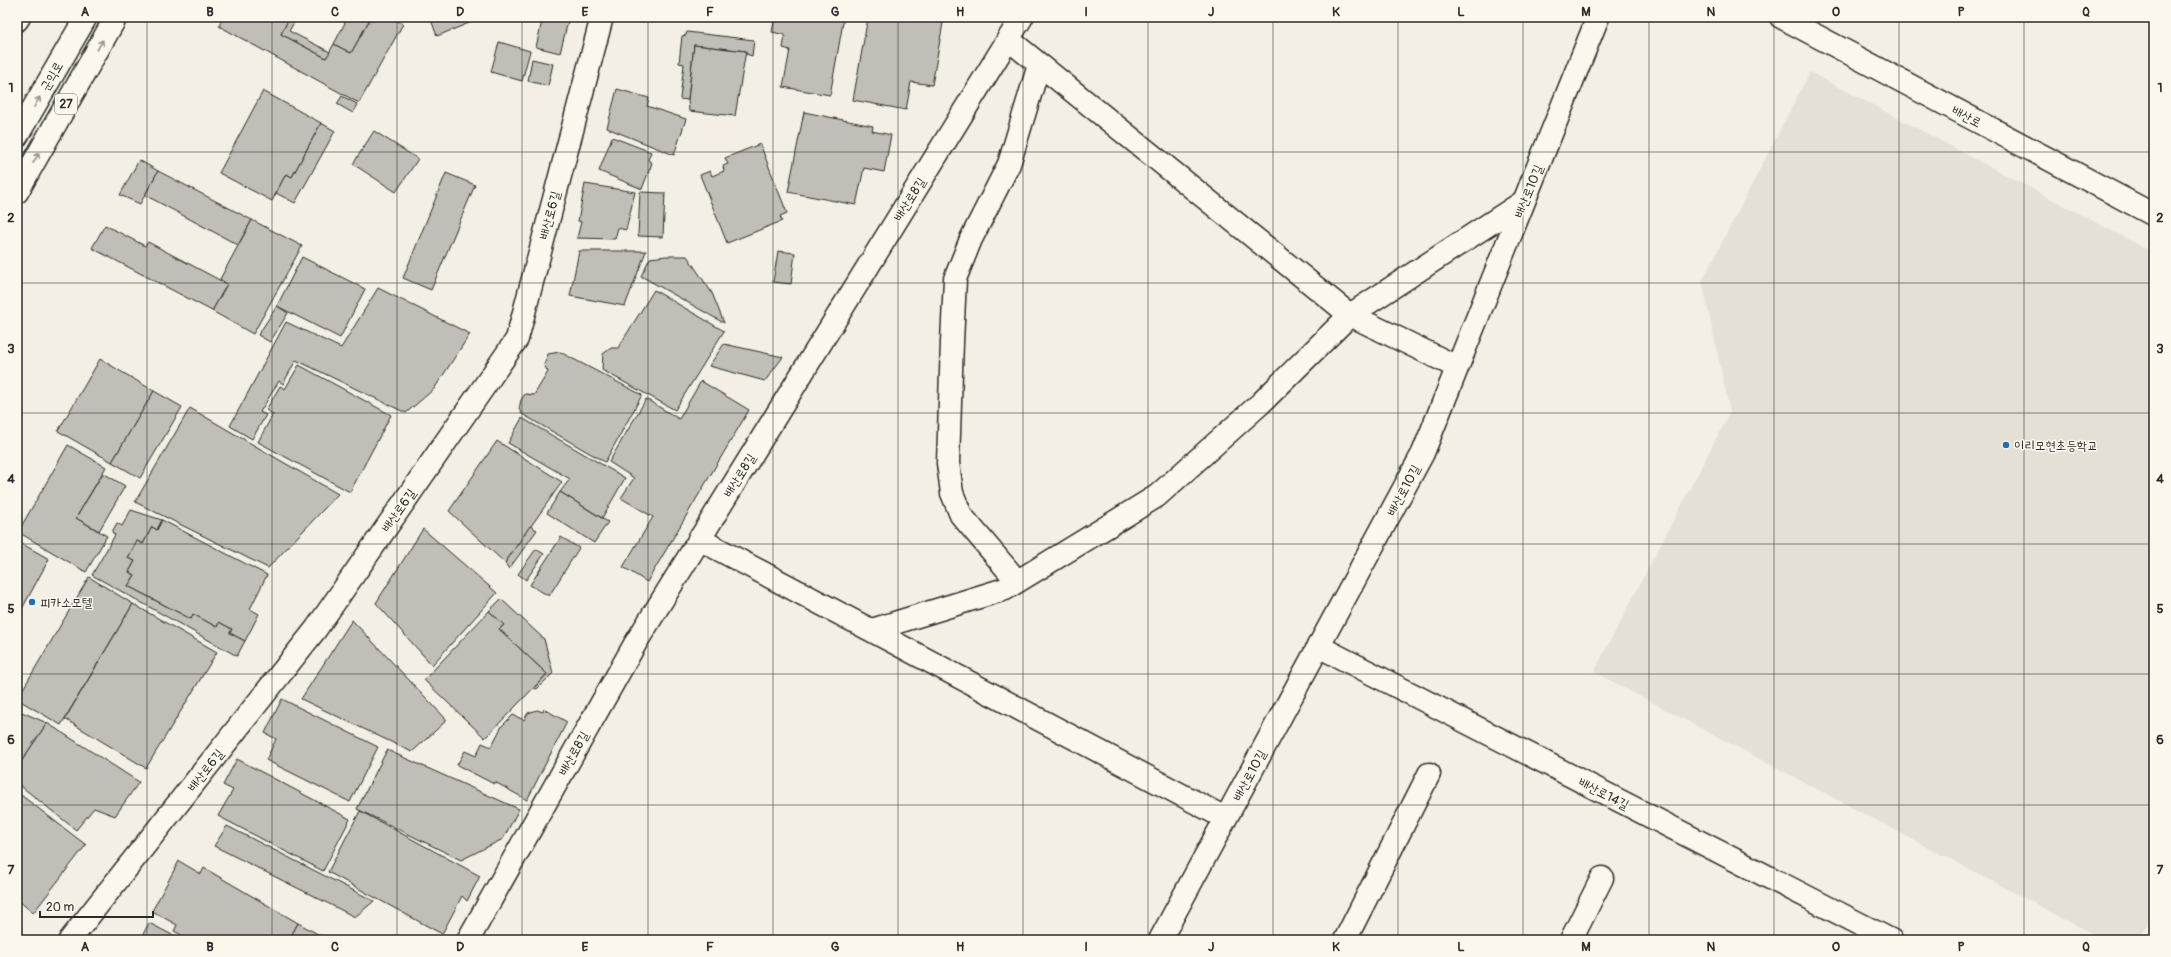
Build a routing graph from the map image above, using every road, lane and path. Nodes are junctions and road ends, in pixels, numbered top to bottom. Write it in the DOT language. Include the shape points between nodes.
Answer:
graph roads {
  1 [pos="19,17"];
  2 [pos="86,17"];
  3 [pos="116,17"];
  4 [pos="602,17"];
  5 [pos="1022,17"];
  6 [pos="1598,17"];
  7 [pos="1781,17"];
  8 [pos="17,20"];
  9 [pos="1008,39"];
  10 [pos="1039,64"];
  11 [pos="17,136"];
  12 [pos="17,192"];
  13 [pos="1523,202"];
  14 [pos="2154,216"];
  15 [pos="1350,315"];
  16 [pos="1457,367"];
  17 [pos="699,539"];
  18 [pos="1018,581"];
  19 [pos="872,630"];
  20 [pos="1318,646"];
  21 [pos="1429,774"];
  22 [pos="1226,818"];
  23 [pos="1602,878"];
  24 [pos="70,940"];
  25 [pos="468,940"];
  26 [pos="1160,940"];
  27 [pos="1345,940"];
  28 [pos="1571,940"];
  29 [pos="1891,940"];
  1 -- 8 [label="street"];
  11 -- 2 [label="street, 군익로, one-way"];
  12 -- 3 [label="street, 27, one-way"];
  4 -- 24 [label="street, 배산로6길" via="517,339 316,629"];
  5 -- 9 [label="street, 배산로8길"];
  6 -- 13 [label="street, 배산로10길"];
  7 -- 14 [label="street, 배산로"];
  9 -- 10 [label="street"];
  9 -- 17 [label="street, 배산로8길"];
  10 -- 15 [label="street"];
  10 -- 18 [label="street" via="1009,164 970,239 955,279 948,463 952,493 961,515"];
  13 -- 15 [label="street"];
  13 -- 16 [label="street, 배산로10길"];
  15 -- 16 [label="street"];
  15 -- 18 [label="street" via="1261,403 1157,496"];
  16 -- 20 [label="street, 배산로10길" via="1423,453"];
  17 -- 19 [label="street"];
  17 -- 25 [label="street, 배산로8길" via="635,644"];
  18 -- 19 [label="street" via="1005,589"];
  19 -- 22 [label="street"];
  20 -- 22 [label="street, 배산로10길"];
  20 -- 29 [label="street, 배산로14길"];
  21 -- 27 [label="street"];
  22 -- 26 [label="street, 배산로10길"];
  23 -- 28 [label="street"];
}
